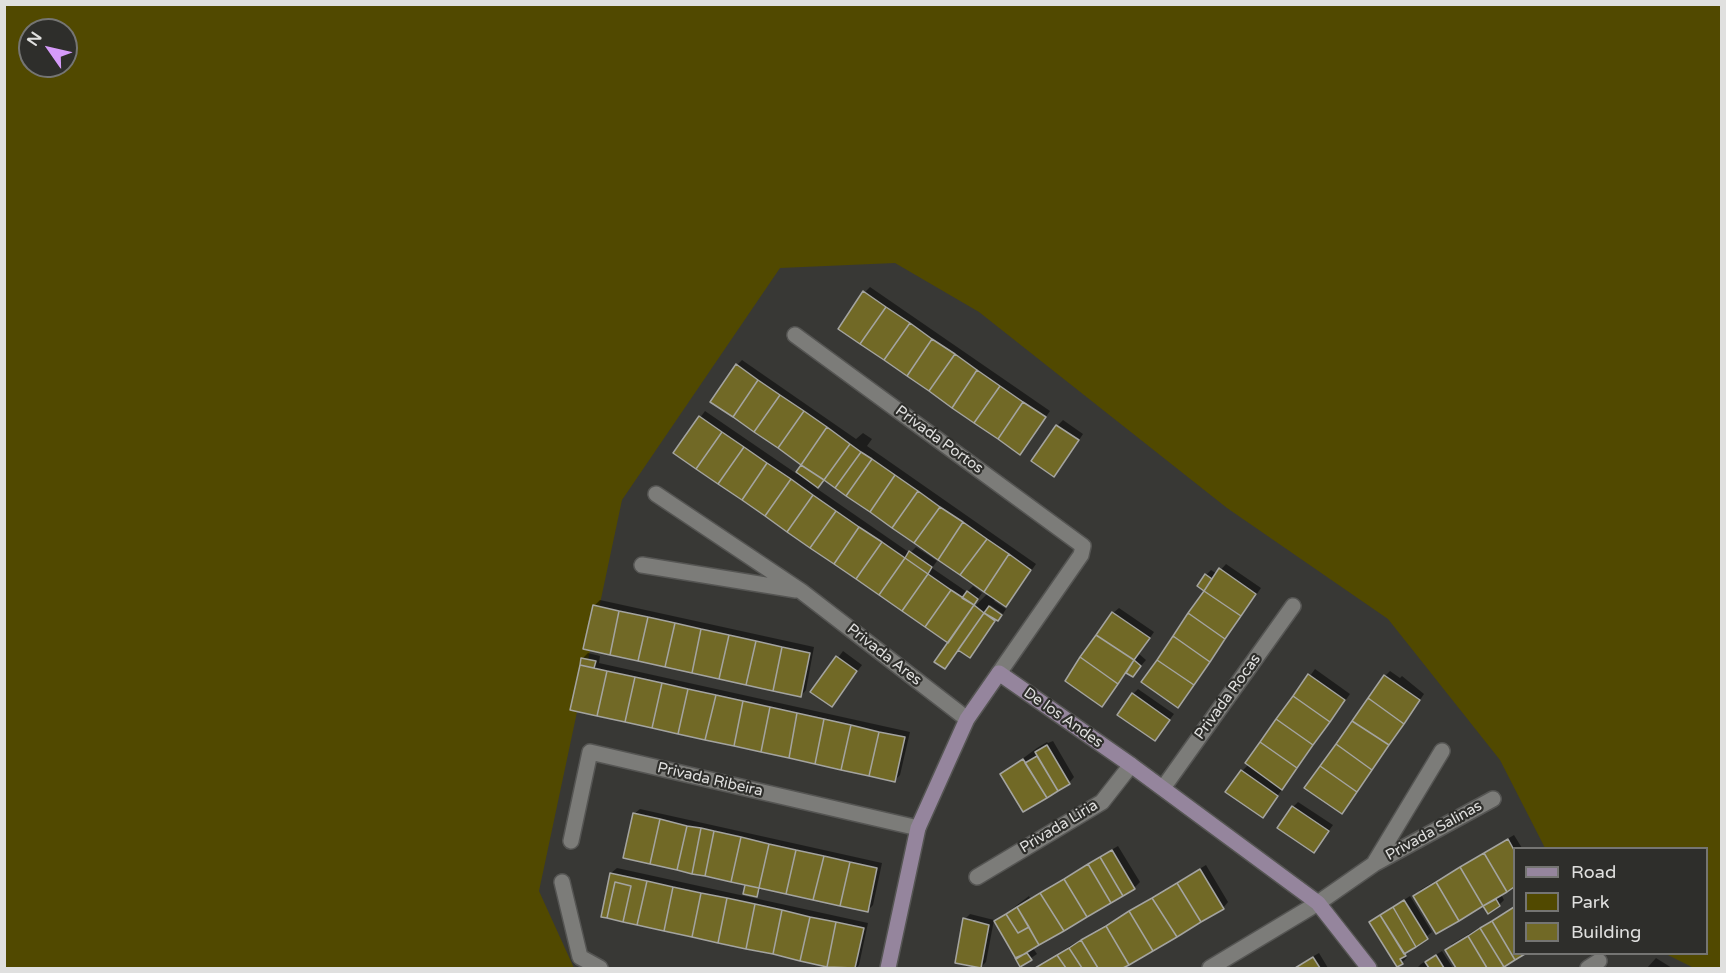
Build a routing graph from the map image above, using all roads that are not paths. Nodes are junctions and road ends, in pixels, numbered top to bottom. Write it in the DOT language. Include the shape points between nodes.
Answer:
graph roads {
  1 [pos="795,335"];
  2 [pos="656,494"];
  3 [pos="642,565"];
  4 [pos="801,591"];
  5 [pos="1293,606"];
  6 [pos="999,673"];
  7 [pos="968,719"];
  8 [pos="1442,751"];
  9 [pos="1131,765"];
  10 [pos="1162,788"];
  11 [pos="1493,799"];
  12 [pos="918,828"];
  13 [pos="571,841"];
  14 [pos="1374,864"];
  15 [pos="977,877"];
  16 [pos="562,882"];
  17 [pos="1318,903"];
  18 [pos="600,969"];
  19 [pos="888,969"];
  20 [pos="1210,969"];
  21 [pos="1369,969"];
  1 -- 6 [label="street, Privada Portos" via="1083,546 1081,555"];
  2 -- 4 [label="street, Privada Ares"];
  3 -- 4 [label="street, Privada Ares"];
  4 -- 7 [label="street, Privada Ares"];
  5 -- 10 [label="street, Privada Rocas"];
  6 -- 7 [label="street"];
  6 -- 9 [label="street, De los Andes"];
  7 -- 12 [label="street"];
  8 -- 14 [label="street, Privada Salinas"];
  9 -- 10 [label="street, De los Andes"];
  9 -- 15 [label="street, Privada Liria" via="1102,802"];
  10 -- 17 [label="street, De los Andes"];
  11 -- 14 [label="street, Privada Salinas"];
  12 -- 13 [label="street, Privada Ribeira" via="591,753"];
  12 -- 19 [label="street"];
  14 -- 17 [label="street, Privada Salinas"];
  16 -- 18 [label="street" via="580,957"];
  17 -- 20 [label="street, Privada Salinas"];
  17 -- 21 [label="street, De los Andes"];
}
